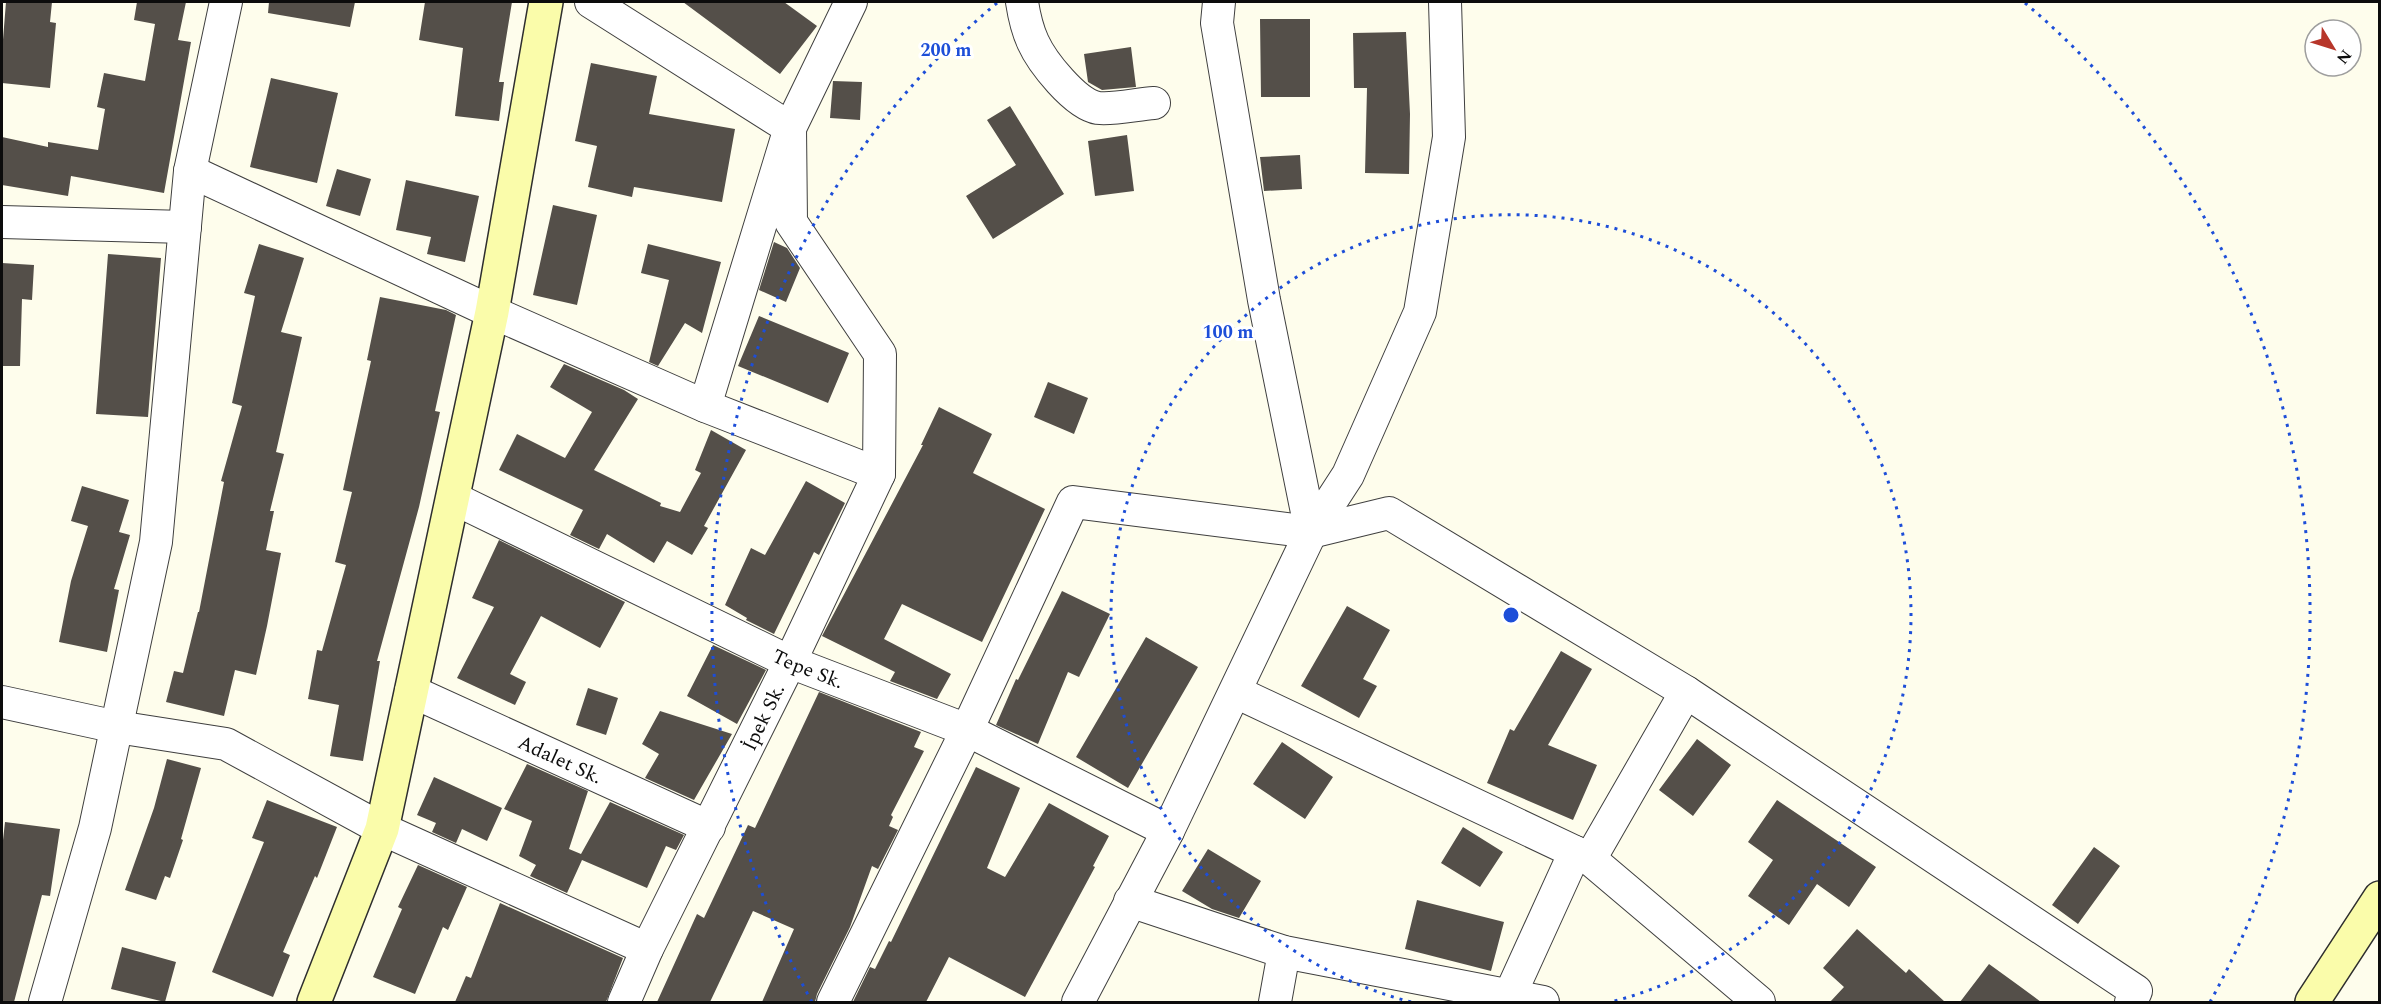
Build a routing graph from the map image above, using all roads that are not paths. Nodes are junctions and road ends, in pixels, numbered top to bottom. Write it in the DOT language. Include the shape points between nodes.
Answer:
graph roads {
  1 [pos="226,2"];
  2 [pos="546,2"];
  3 [pos="591,2"];
  4 [pos="851,2"];
  5 [pos="1022,2"];
  6 [pos="1219,2"];
  7 [pos="1444,2"];
  8 [pos="1154,103"];
  9 [pos="789,128"];
  10 [pos="190,171"];
  11 [pos="2,222"];
  12 [pos="185,227"];
  13 [pos="492,312"];
  14 [pos="705,406"];
  15 [pos="879,474"];
  16 [pos="453,498"];
  17 [pos="1311,532"];
  18 [pos="790,663"];
  19 [pos="411,691"];
  20 [pos="1236,692"];
  21 [pos="1686,692"];
  22 [pos="2,702"];
  23 [pos="117,727"];
  24 [pos="966,730"];
  25 [pos="709,827"];
  26 [pos="382,829"];
  27 [pos="1168,831"];
  28 [pos="1582,856"];
  29 [pos="2379,898"];
  30 [pos="1130,901"];
  31 [pos="647,949"];
  32 [pos="1284,952"];
  33 [pos="1509,997"];
  34 [pos="45,1002"];
  35 [pos="315,1002"];
  36 [pos="624,1002"];
  37 [pos="833,1002"];
  38 [pos="1078,1002"];
  39 [pos="1275,1002"];
  40 [pos="1542,1002"];
  41 [pos="1759,1002"];
  42 [pos="2131,1002"];
  43 [pos="2312,1002"];
  1 -- 10 [label="street"];
  2 -- 13 [label="street"];
  3 -- 9 [label="street"];
  4 -- 9 [label="street"];
  5 -- 8 [label="street" via="1033,44 1076,98 1097,108"];
  6 -- 17 [label="street" via="1217,23 1262,288"];
  7 -- 17 [label="street" via="1449,137 1420,312 1348,475"];
  9 -- 14 [label="street"];
  9 -- 15 [label="street, İpek Sk." via="790,222 880,354"];
  10 -- 12 [label="street"];
  10 -- 13 [label="street"];
  11 -- 12 [label="street"];
  12 -- 23 [label="street" via="156,542"];
  13 -- 14 [label="street"];
  13 -- 16 [label="street"];
  14 -- 15 [label="street"];
  15 -- 18 [label="street, İpek Sk."];
  16 -- 18 [label="street, Tepe Sk."];
  16 -- 19 [label="street"];
  17 -- 20 [label="street"];
  17 -- 21 [label="street" via="1389,513"];
  17 -- 24 [label="street" via="1073,502"];
  18 -- 24 [label="street, Tepe Sk."];
  18 -- 25 [label="street, İpek Sk."];
  19 -- 25 [label="street, Adalet Sk."];
  19 -- 26 [label="street"];
  20 -- 27 [label="street"];
  20 -- 28 [label="street"];
  21 -- 28 [label="street"];
  21 -- 42 [label="street" via="2136,991"];
  22 -- 23 [label="street"];
  23 -- 26 [label="street" via="226,744"];
  23 -- 34 [label="street" via="94,828"];
  24 -- 27 [label="street, Tepe Sk."];
  24 -- 37 [label="street"];
  25 -- 31 [label="street, İpek Sk."];
  26 -- 31 [label="street"];
  26 -- 35 [label="street"];
  27 -- 30 [label="street"];
  28 -- 33 [label="street"];
  28 -- 41 [label="street"];
  29 -- 43 [label="street"];
  30 -- 32 [label="street"];
  30 -- 38 [label="street"];
  31 -- 36 [label="street, İpek Sk."];
  32 -- 33 [label="street"];
  32 -- 39 [label="street"];
  33 -- 40 [label="street"];
}
